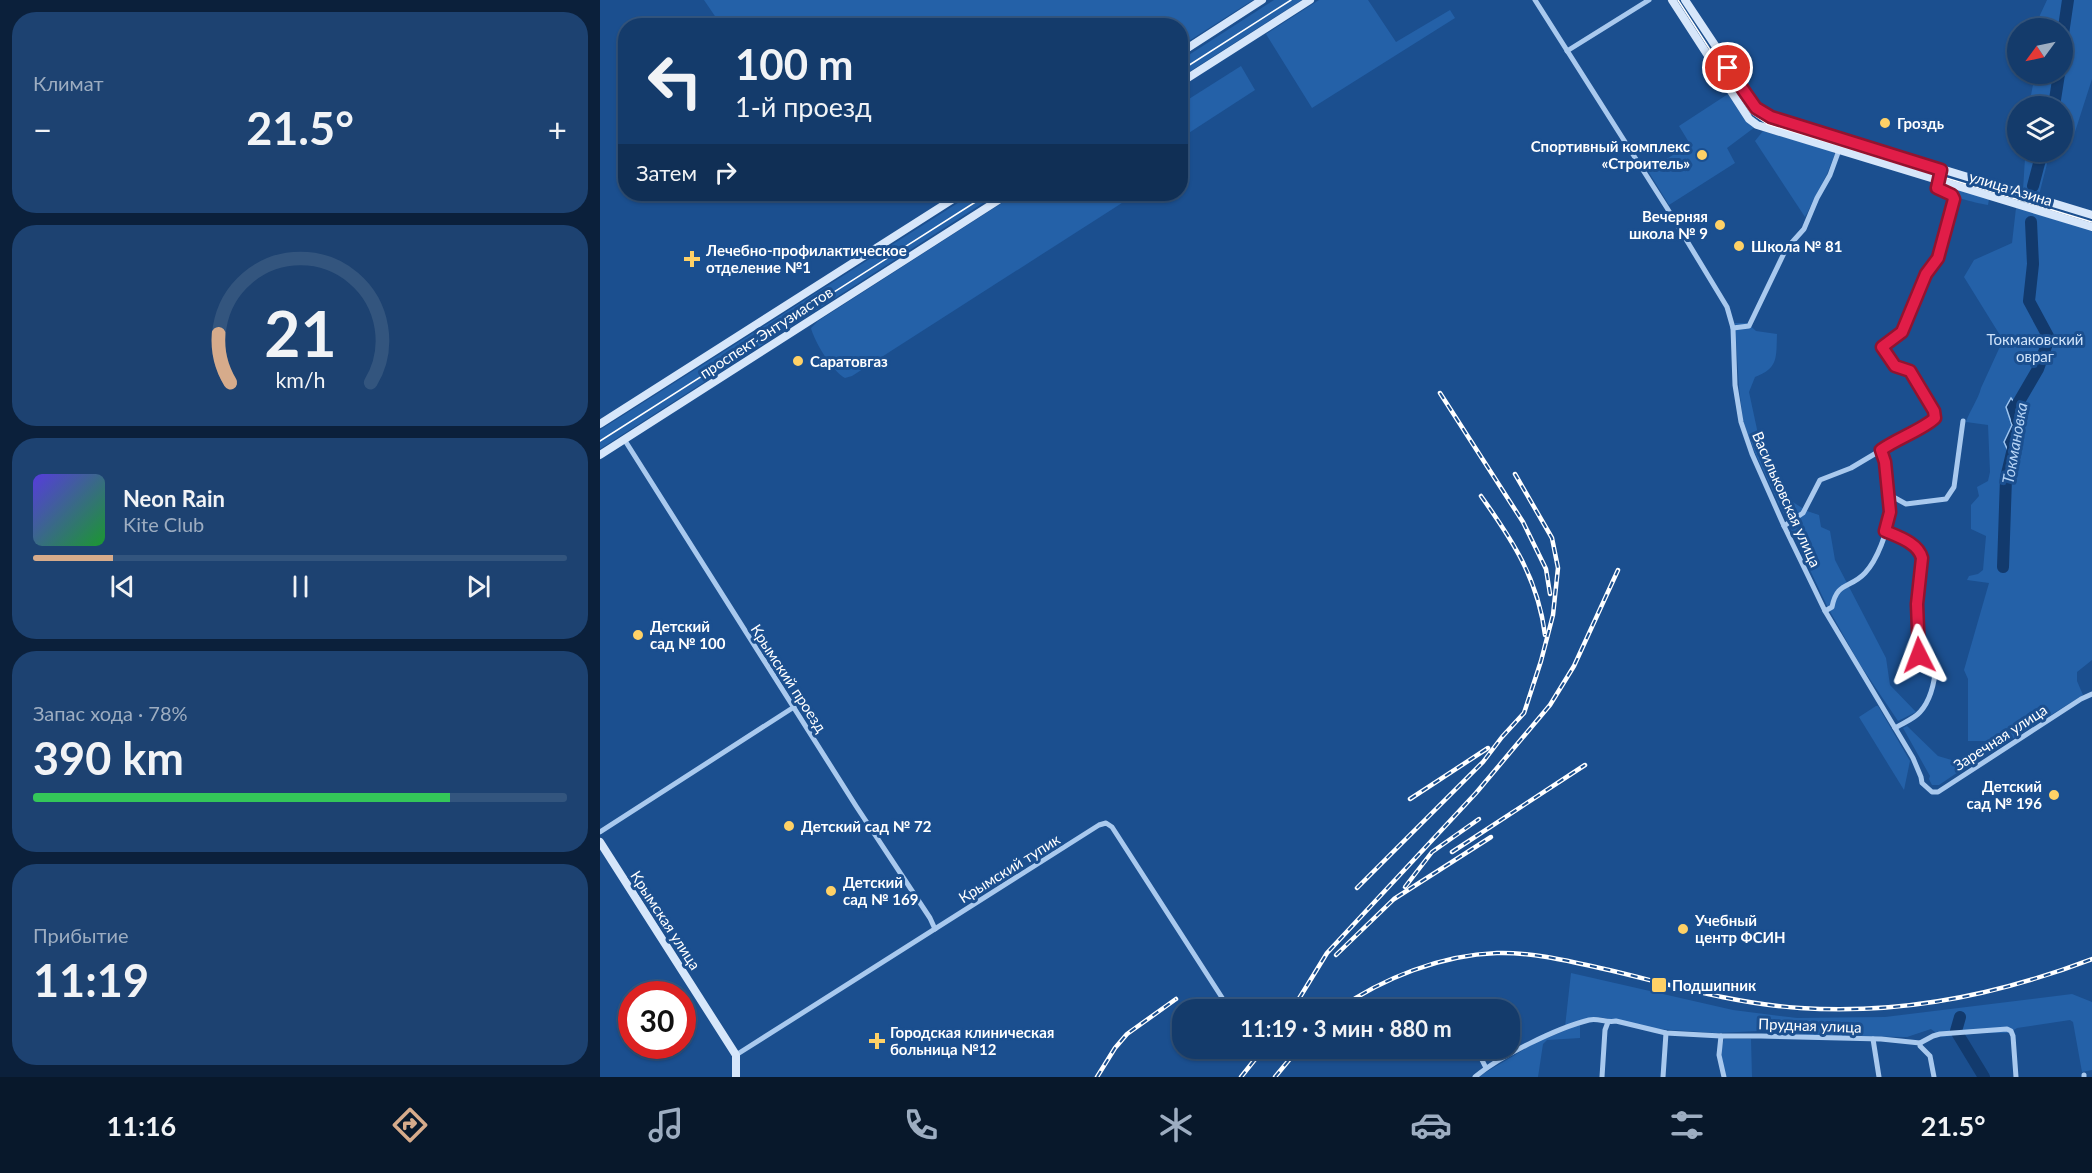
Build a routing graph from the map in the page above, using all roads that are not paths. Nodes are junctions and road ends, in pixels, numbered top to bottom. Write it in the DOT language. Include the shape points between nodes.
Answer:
graph roads {
  1 [pos="1263,0"];
  2 [pos="1310,0"];
  3 [pos="1535,0"];
  4 [pos="1649,0"];
  5 [pos="1672,0"];
  6 [pos="1685,0"];
  7 [pos="1188,48"];
  8 [pos="1568,51"];
  9 [pos="1188,78"];
  10 [pos="1843,139"];
  11 [pos="1839,150"];
  12 [pos="1941,170"];
  13 [pos="1938,180"];
  14 [pos="951,201"];
  15 [pos="997,201"];
  16 [pos="2092,215"];
  17 [pos="2092,227"];
  18 [pos="1733,328"];
  19 [pos="1963,421"];
  20 [pos="600,424"];
  21 [pos="624,439"];
  22 [pos="1881,450"];
  23 [pos="600,455"];
  24 [pos="1888,494"];
  25 [pos="1784,526"];
  26 [pos="1885,531"];
  27 [pos="1825,611"];
  28 [pos="1919,655"];
  29 [pos="1936,664"];
  30 [pos="2092,694"];
  31 [pos="794,707"];
  32 [pos="1895,728"];
  33 [pos="1922,783"];
  34 [pos="600,832"];
  35 [pos="600,842"];
  36 [pos="935,929"];
  37 [pos="1223,999"];
  38 [pos="1608,1022"];
  39 [pos="1666,1033"];
  40 [pos="1721,1036"];
  41 [pos="1873,1039"];
  42 [pos="1920,1043"];
  43 [pos="736,1055"];
  44 [pos="1481,1059"];
  45 [pos="1485,1068"];
  46 [pos="736,1077"];
  47 [pos="1475,1077"];
  48 [pos="1602,1077"];
  49 [pos="1663,1077"];
  50 [pos="1724,1077"];
  51 [pos="1879,1077"];
  52 [pos="1934,1077"];
  53 [pos="2016,1077"];
  1 -- 7 [label="main road"];
  2 -- 9 [label="main road"];
  3 -- 8 [label="street, Васильковская улица"];
  4 -- 8 [label="street"];
  5 -- 11 [label="main road, улица Азина" via="1753,123"];
  6 -- 10 [label="main road, улица Азина" via="1756,108 1771,117"];
  8 -- 18 [label="street, Васильковская улица" via="1727,307"];
  10 -- 11 [label="street"];
  10 -- 12 [label="main road, улица Азина"];
  11 -- 13 [label="main road, улица Азина"];
  11 -- 18 [label="street" via="1804,229 1786,249 1749,326"];
  12 -- 13 [label="street"];
  12 -- 16 [label="main road, улица Азина"];
  13 -- 17 [label="main road, улица Азина"];
  13 -- 22 [label="street" via="1937,188 1954,199 1938,258 1926,274 1902,332 1882,347 1895,366 1910,371 1935,418"];
  14 -- 20 [label="main road, проспект Энтузиастов"];
  15 -- 21 [label="main road, проспект Энтузиастов"];
  18 -- 25 [label="street, Васильковская улица" via="1741,422"];
  19 -- 24 [label="street" via="1954,487 1946,499 1906,504"];
  21 -- 23 [label="main road, проспект Энтузиастов"];
  21 -- 31 [label="street, Крымский проезд"];
  22 -- 24 [label="street"];
  22 -- 25 [label="street" via="1820,480 1803,513"];
  24 -- 26 [label="street" via="1890,512"];
  25 -- 27 [label="street, Васильковская улица"];
  26 -- 27 [label="street" via="1866,572 1840,588 1832,607"];
  26 -- 28 [label="street" via="1920,551"];
  27 -- 32 [label="street, Васильковская улица"];
  29 -- 32 [label="street" via="1926,704"];
  30 -- 33 [label="street, Заречная улица" via="1938,792"];
  31 -- 34 [label="street"];
  31 -- 36 [label="street, Крымский проезд"];
  32 -- 33 [label="street, Васильковская улица"];
  35 -- 43 [label="main road, Крымская улица"];
  36 -- 37 [label="street, Крымский тупик" via="1106,823"];
  36 -- 43 [label="street, Крымский тупик"];
  38 -- 39 [label="street, Прудная улица"];
  38 -- 45 [label="street, Прудная улица" via="1599,1019 1565,1029"];
  38 -- 48 [label="street"];
  39 -- 40 [label="street, Прудная улица"];
  39 -- 49 [label="street"];
  40 -- 41 [label="street, Прудная улица"];
  40 -- 50 [label="street" via="1719,1055"];
  41 -- 42 [label="street, Прудная улица"];
  41 -- 51 [label="street"];
  42 -- 52 [label="street" via="1930,1056"];
  42 -- 53 [label="street, Прудная улица" via="1940,1034 2007,1029 2011,1031"];
  43 -- 46 [label="main road"];
  44 -- 45 [label="street"];
  45 -- 47 [label="street, Прудная улица"];
}
